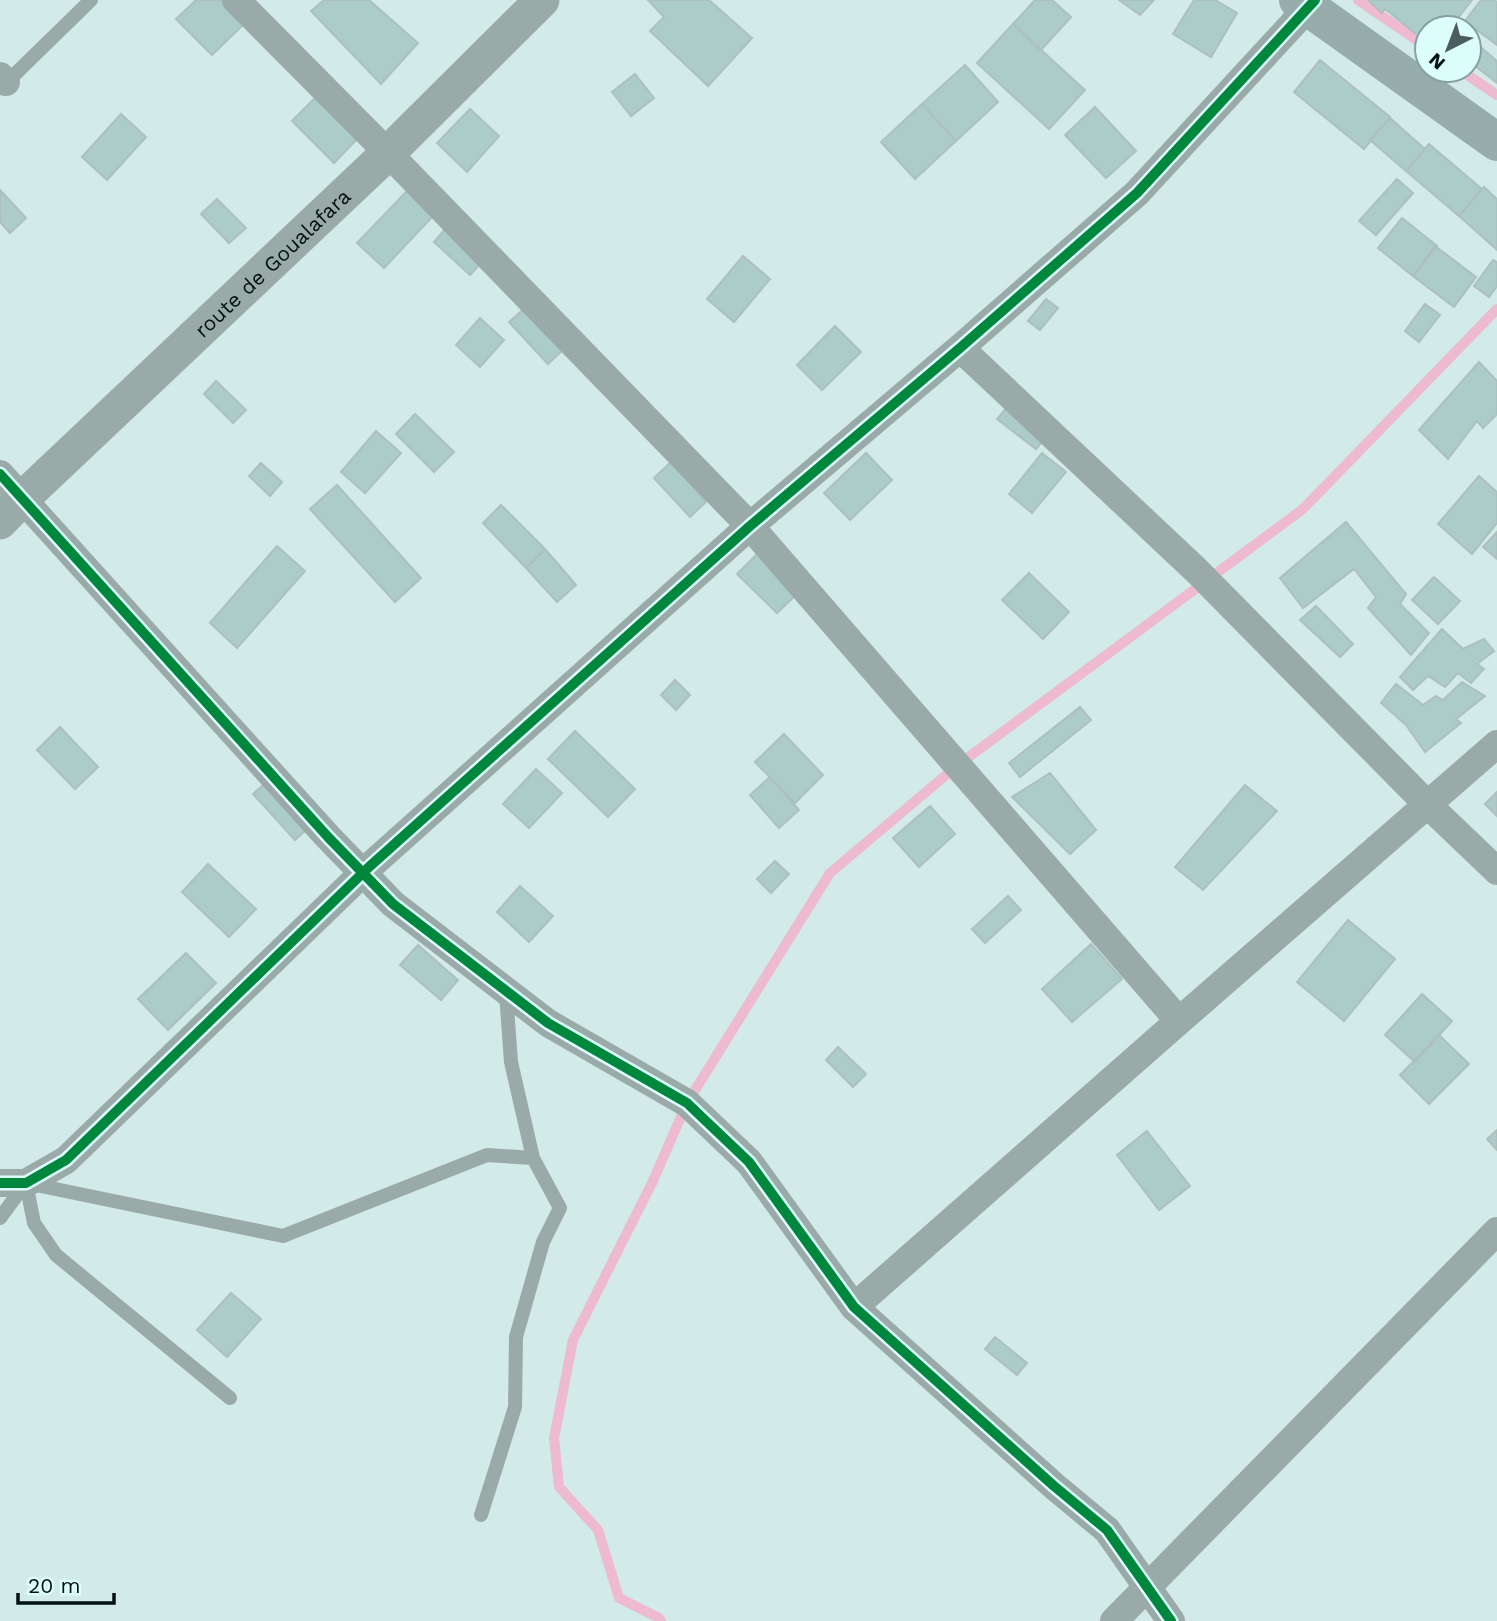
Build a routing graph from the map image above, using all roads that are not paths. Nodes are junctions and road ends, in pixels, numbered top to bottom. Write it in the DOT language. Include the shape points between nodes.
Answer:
graph roads {
  1 [pos="91,0"];
  2 [pos="236,0"];
  3 [pos="542,0"];
  4 [pos="1307,3"];
  5 [pos="2,82"];
  6 [pos="1497,142"];
  7 [pos="388,153"];
  8 [pos="960,348"];
  9 [pos="8,498"];
  10 [pos="750,526"];
  11 [pos="1497,744"];
  12 [pos="1428,805"];
  13 [pos="1497,871"];
  14 [pos="363,873"];
  15 [pos="506,991"];
  16 [pos="1179,1021"];
  17 [pos="533,1158"];
  18 [pos="13,1183"];
  19 [pos="0,1218"];
  20 [pos="1497,1231"];
  21 [pos="854,1307"];
  22 [pos="230,1398"];
  23 [pos="481,1515"];
  24 [pos="1147,1587"];
  25 [pos="1114,1621"];
  26 [pos="1171,1621"];
  1 -- 5 [label="lane"];
  2 -- 7 [label="street"];
  3 -- 7 [label="street, route de Goualafara"];
  4 -- 6 [label="main road"];
  4 -- 8 [label="street" via="1137,193"];
  7 -- 9 [label="street, route de Goualafara"];
  7 -- 10 [label="street"];
  8 -- 10 [label="street"];
  8 -- 12 [label="street" via="1211,586"];
  9 -- 14 [label="street"];
  10 -- 14 [label="street"];
  10 -- 16 [label="street"];
  11 -- 12 [label="street"];
  12 -- 13 [label="street"];
  12 -- 16 [label="street"];
  14 -- 15 [label="street" via="393,904"];
  14 -- 18 [label="street" via="66,1160"];
  15 -- 17 [label="lane" via="511,1062"];
  15 -- 21 [label="street" via="548,1023 687,1102 749,1162"];
  16 -- 21 [label="street"];
  17 -- 18 [label="lane" via="487,1155 283,1236"];
  17 -- 23 [label="lane" via="560,1208 543,1242 516,1337 515,1407"];
  18 -- 19 [label="lane"];
  18 -- 22 [label="lane" via="56,1255"];
  20 -- 24 [label="street"];
  21 -- 24 [label="street" via="1107,1530"];
  24 -- 25 [label="street"];
  24 -- 26 [label="street"];
}
